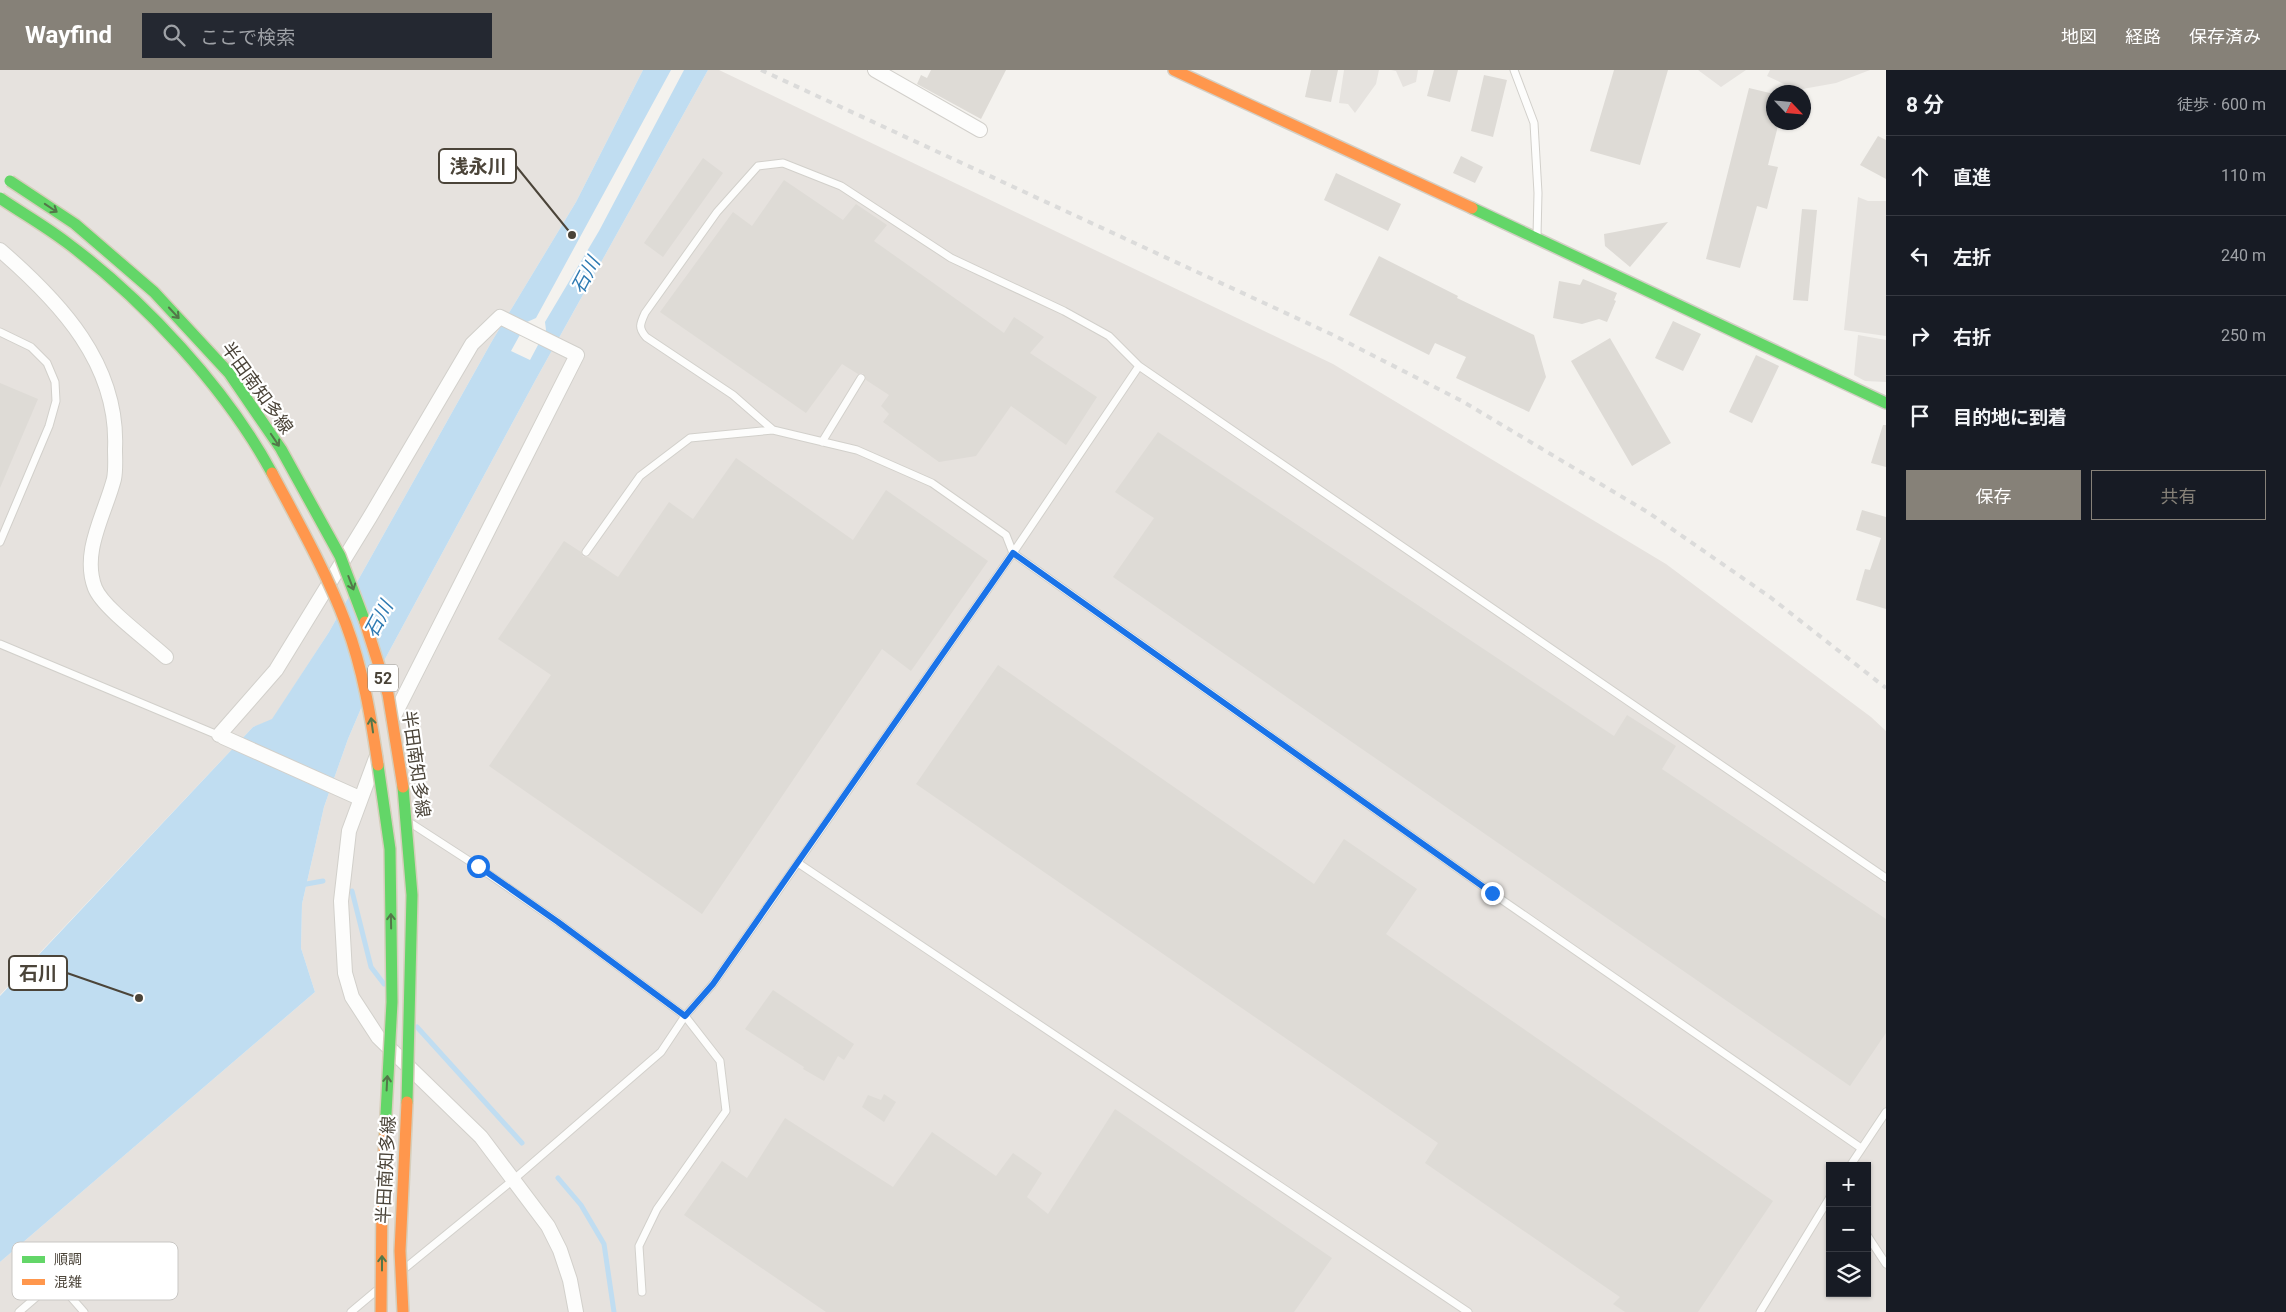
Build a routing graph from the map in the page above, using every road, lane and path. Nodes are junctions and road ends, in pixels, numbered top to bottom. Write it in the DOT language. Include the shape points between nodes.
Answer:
graph roads {
  1 [pos="875,70"];
  2 [pos="1174,70"];
  3 [pos="1514,70"];
  4 [pos="980,130"];
  5 [pos="10,181"];
  6 [pos="0,198"];
  7 [pos="1537,239"];
  8 [pos="0,250"];
  9 [pos="0,332"];
  10 [pos="1139,366"];
  11 [pos="861,378"];
  12 [pos="1886,403"];
  13 [pos="773,430"];
  14 [pos="822,442"];
  15 [pos="0,542"];
  16 [pos="586,552"];
  17 [pos="1013,553"];
  18 [pos="0,644"];
  19 [pos="166,657"];
  20 [pos="221,736"];
  21 [pos="361,799"];
  22 [pos="376,806"];
  23 [pos="393,814"];
  24 [pos="401,818"];
  25 [pos="798,862"];
  26 [pos="1886,878"];
  27 [pos="685,1016"];
  28 [pos="1886,1112"];
  29 [pos="1861,1148"];
  30 [pos="1852,1162"];
  31 [pos="513,1180"];
  32 [pos="1826,1204"];
  33 [pos="1871,1241"];
  34 [pos="1886,1264"];
  35 [pos="642,1292"];
  36 [pos="33,1300"];
  37 [pos="74,1300"];
  38 [pos="19,1312"];
  39 [pos="84,1312"];
  40 [pos="351,1312"];
  41 [pos="382,1312"];
  42 [pos="404,1312"];
  43 [pos="576,1312"];
  44 [pos="1468,1312"];
  45 [pos="1760,1312"];
  1 -- 4 [label="street"];
  2 -- 7 [label="main road"];
  3 -- 7 [label="lane" via="1534,123"];
  5 -- 42 [label="main road, 半田南知多線 / 52, one-way, bridge" via="75,224 154,292 229,373 280,449 336,548 363,615 388,694 405,798 412,895 400,1251"];
  41 -- 6 [label="main road, 半田南知多線 / 52, one-way, bridge" via="382,1194 392,1002 390,849 370,711 346,624 257,445 189,356 129,294 66,242"];
  7 -- 12 [label="main road"];
  8 -- 19 [label="street" via="57,306 78,332 89,346 109,388 116,426 114,478 98,525 90,567 96,590 108,605"];
  9 -- 15 [label="lane" via="31,347 47,363 55,382 56,401 49,426"];
  10 -- 13 [label="lane" via="1109,336 952,258 841,186 784,164 758,166 717,212 639,324 646,337 733,395"];
  10 -- 17 [label="lane"];
  10 -- 26 [label="lane"];
  11 -- 14 [label="lane"];
  13 -- 14 [label="lane"];
  13 -- 16 [label="lane" via="690,438 640,476"];
  14 -- 17 [label="lane" via="857,450 932,483 1006,535"];
  17 -- 25 [label="lane"];
  17 -- 29 [label="lane" via="1500,899"];
  18 -- 20 [label="lane"];
  20 -- 21 [label="street"];
  20 -- 21 [label="street" via="276,670 472,344 500,317 578,355 397,708"];
  21 -- 31 [label="street" via="349,830 341,901 345,973 352,997 378,1037 481,1137"];
  22 -- 23 [label="lane"];
  24 -- 27 [label="lane" via="502,883"];
  25 -- 27 [label="lane" via="713,984"];
  25 -- 44 [label="lane"];
  27 -- 31 [label="lane" via="661,1052"];
  27 -- 35 [label="lane" via="720,1061 726,1111 657,1209 639,1246"];
  28 -- 29 [label="lane"];
  29 -- 30 [label="lane"];
  31 -- 40 [label="lane"];
  31 -- 43 [label="street" via="548,1226 560,1250"];
  32 -- 45 [label="lane"];
  33 -- 34 [label="lane"];
  36 -- 38 [label="lane"];
  37 -- 39 [label="lane"];
}
